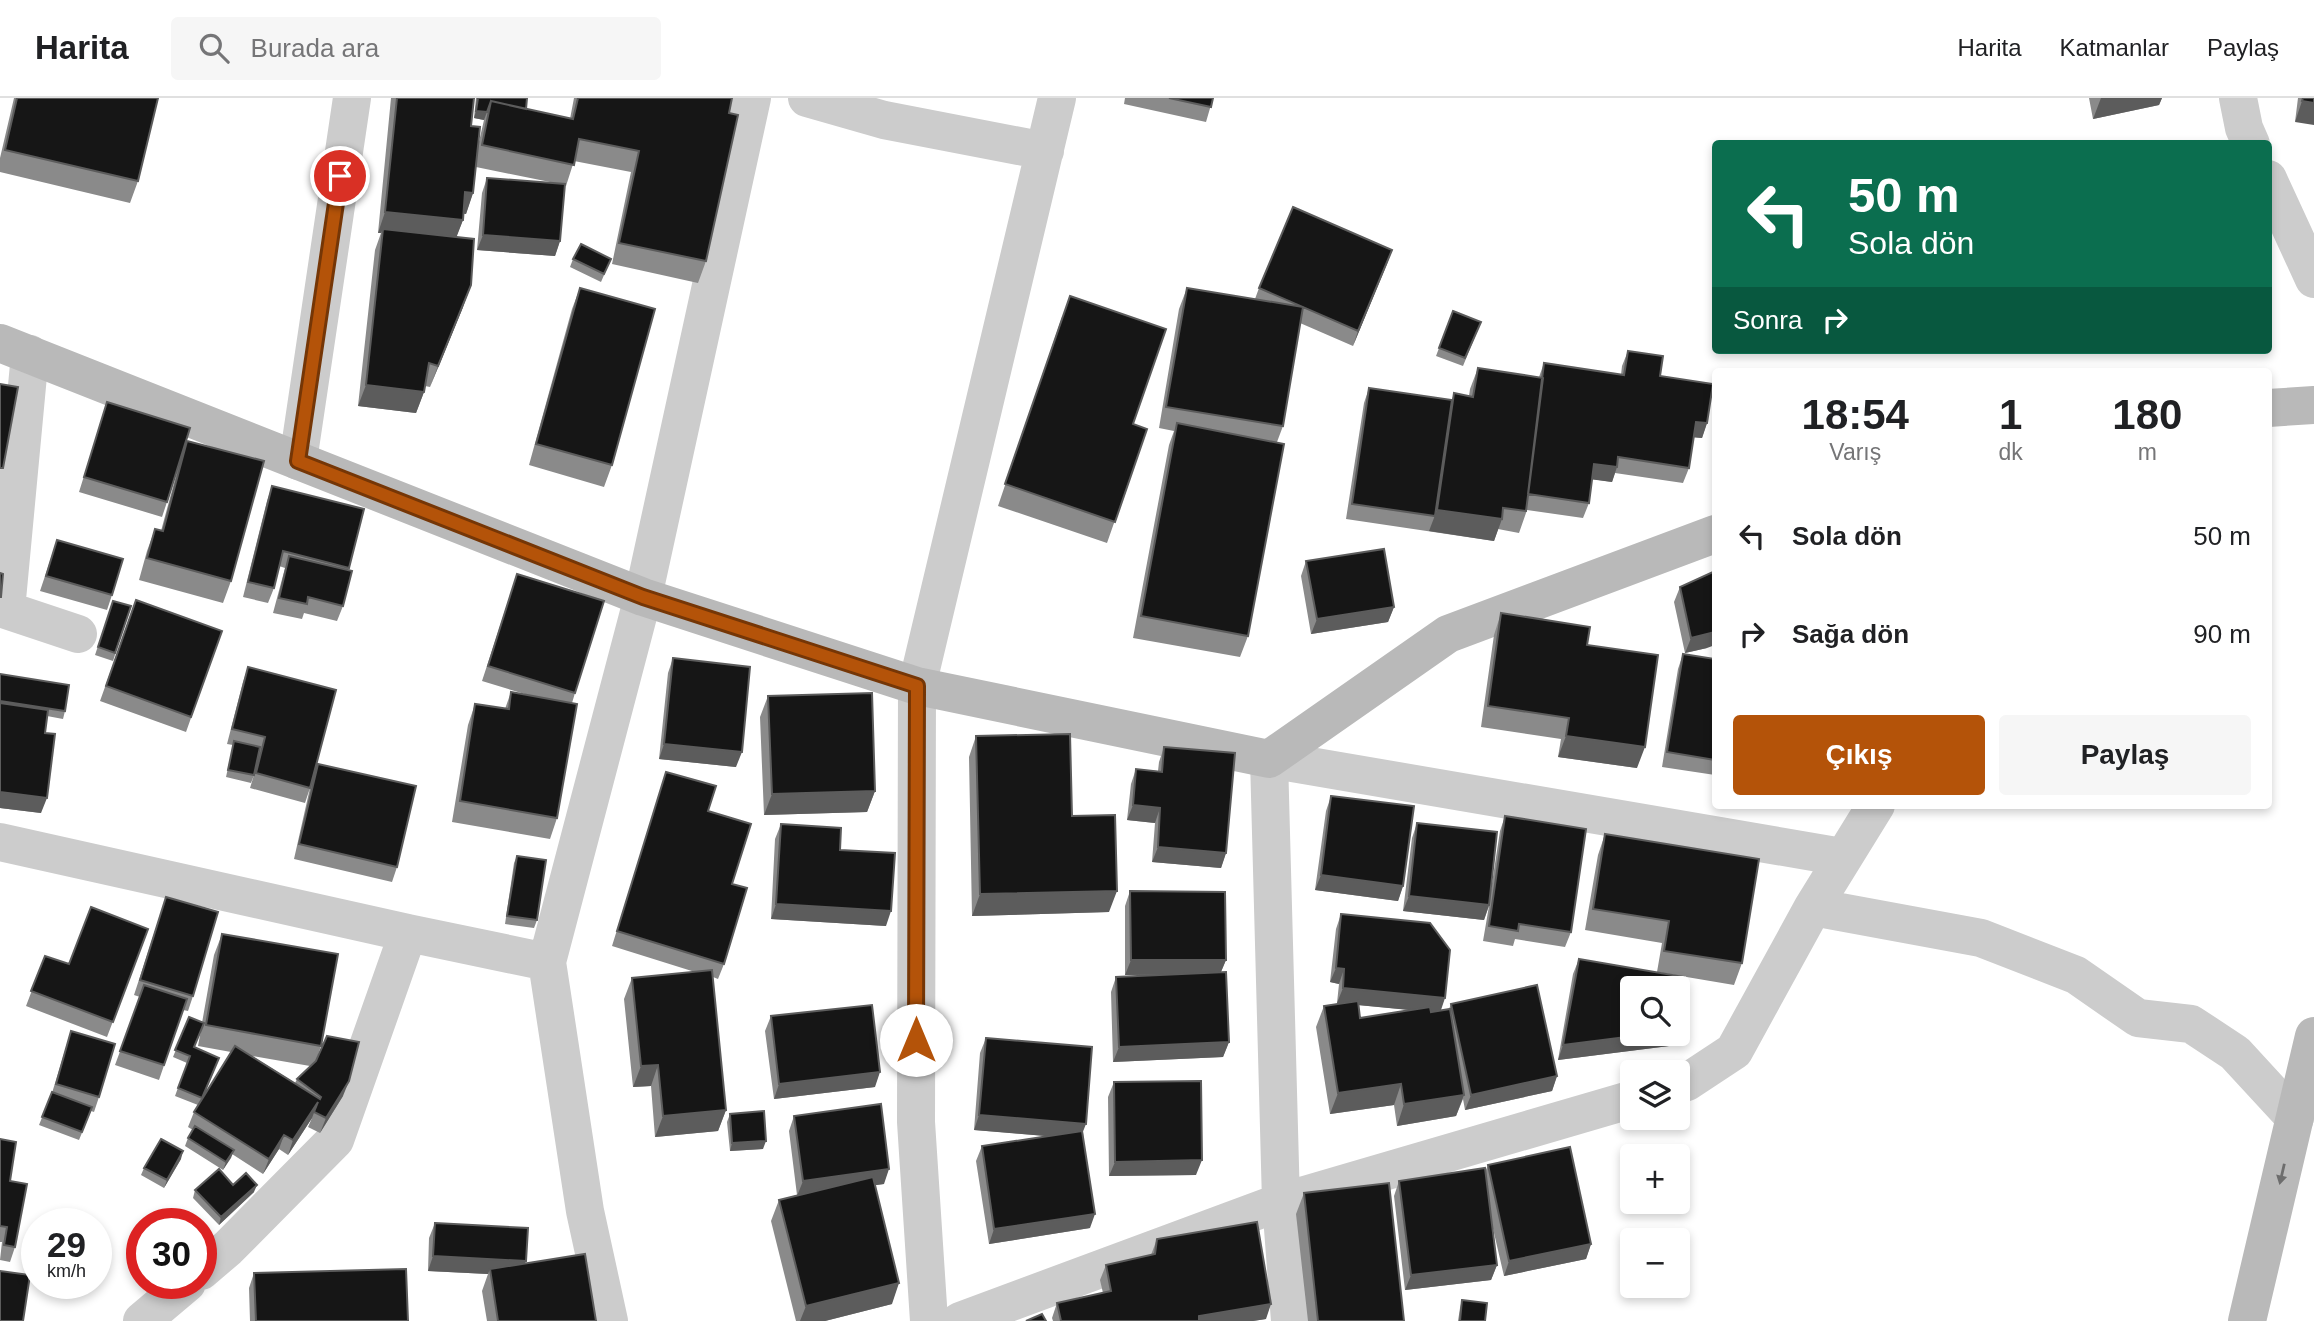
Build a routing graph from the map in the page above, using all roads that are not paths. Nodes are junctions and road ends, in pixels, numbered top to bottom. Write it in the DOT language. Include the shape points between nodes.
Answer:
graph roads {
  1 [pos="352,98"];
  2 [pos="752,98"];
  3 [pos="807,98"];
  4 [pos="1057,98"];
  5 [pos="2238,98"];
  6 [pos="2249,140"];
  7 [pos="1045,151"];
  8 [pos="2272,188"];
  9 [pos="2314,279"];
  10 [pos="15,349"];
  11 [pos="2314,405"];
  12 [pos="2272,408"];
  13 [pos="298,461"];
  14 [pos="1712,535"];
  15 [pos="643,597"];
  16 [pos="78,634"];
  17 [pos="917,686"];
  18 [pos="1269,759"];
  19 [pos="1873,809"];
  20 [pos="0,842"];
  21 [pos="1842,857"];
  22 [pos="1812,907"];
  23 [pos="408,933"];
  24 [pos="547,962"];
  25 [pos="2314,1036"];
  26 [pos="1690,1080"];
  27 [pos="1620,1103"];
  28 [pos="2295,1118"];
  29 [pos="1281,1202"];
  30 [pos="217,1257"];
  31 [pos="168,1299"];
  32 [pos="142,1321"];
  33 [pos="608,1321"];
  34 [pos="929,1321"];
  35 [pos="960,1321"];
  36 [pos="1290,1321"];
  37 [pos="2247,1321"];
  1 -- 13 [label="street"];
  2 -- 15 [label="street"];
  3 -- 7 [label="street" via="884,120"];
  4 -- 7 [label="street"];
  5 -- 6 [label="street"];
  7 -- 17 [label="street"];
  8 -- 9 [label="street"];
  10 -- 13 [label="street"];
  10 -- 16 [label="street" via="6,610"];
  11 -- 12 [label="street"];
  13 -- 15 [label="street"];
  14 -- 18 [label="street" via="1448,635"];
  15 -- 17 [label="street"];
  15 -- 24 [label="street"];
  17 -- 18 [label="street"];
  17 -- 34 [label="street" via="916,1122"];
  18 -- 21 [label="street"];
  18 -- 29 [label="street"];
  19 -- 21 [label="street"];
  20 -- 23 [label="street"];
  21 -- 22 [label="street"];
  22 -- 26 [label="street" via="1734,1051"];
  22 -- 28 [label="street" via="1981,938 2076,975 2137,1018 2191,1024 2235,1053"];
  23 -- 24 [label="street"];
  23 -- 30 [label="street" via="335,1140"];
  24 -- 33 [label="street" via="585,1211"];
  25 -- 28 [label="street"];
  27 -- 29 [label="street"];
  28 -- 37 [label="street, one-way"];
  29 -- 35 [label="street"];
  29 -- 36 [label="street"];
  31 -- 32 [label="street"];
}
